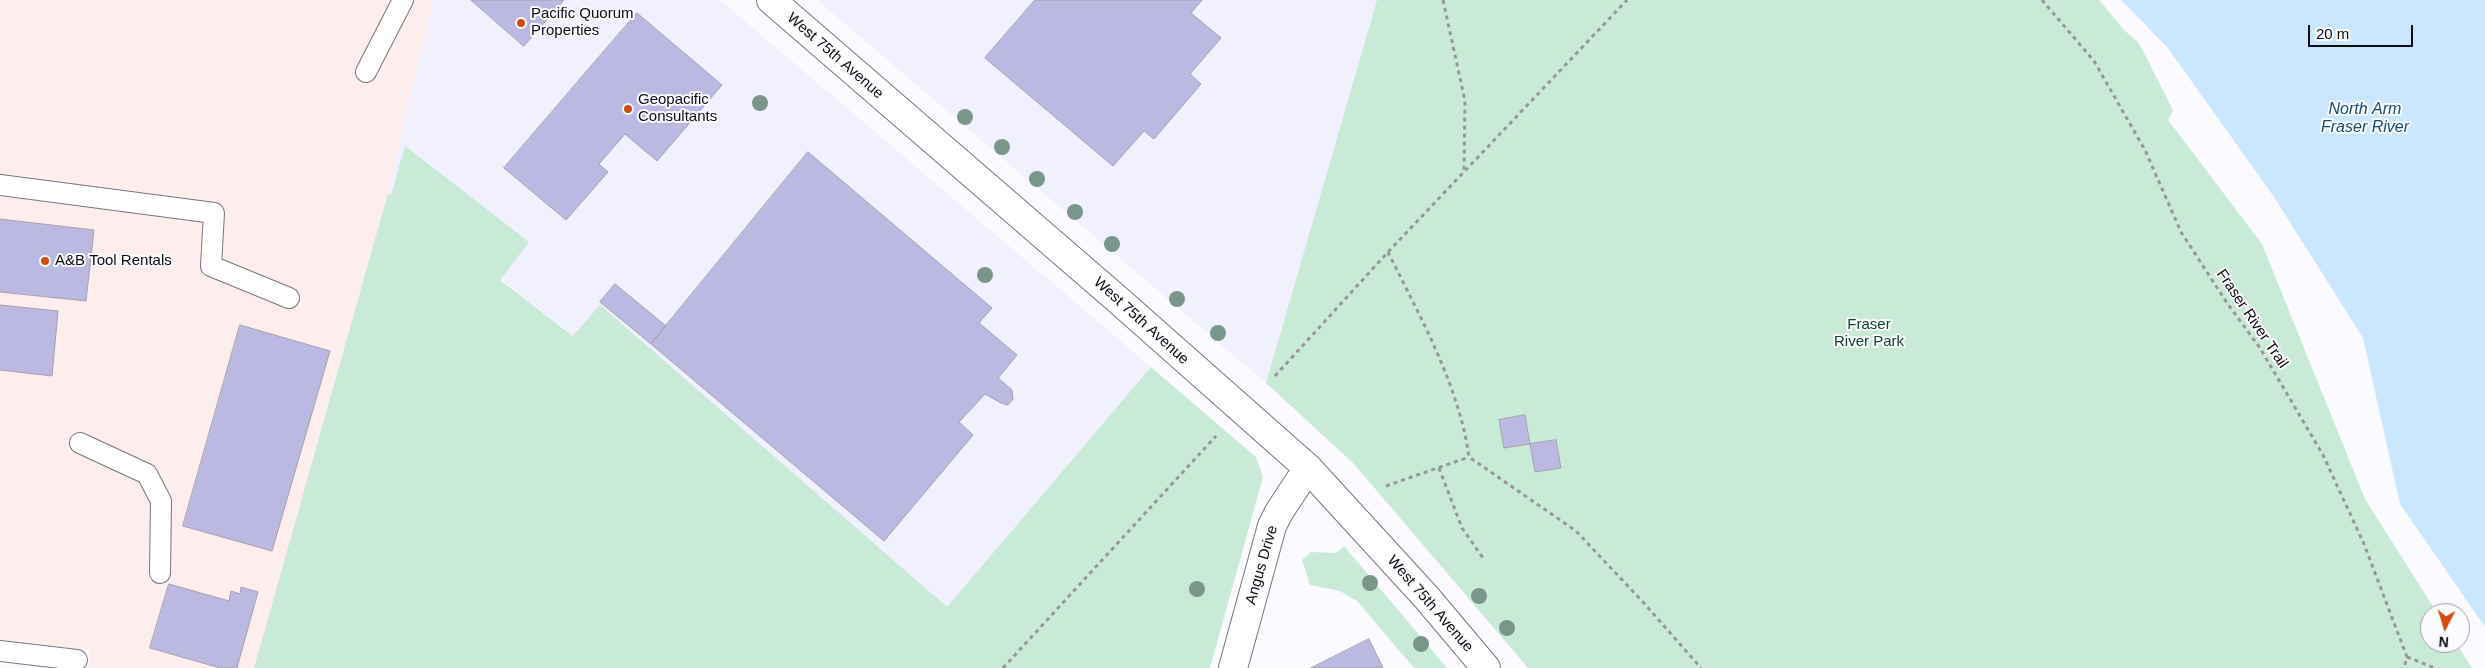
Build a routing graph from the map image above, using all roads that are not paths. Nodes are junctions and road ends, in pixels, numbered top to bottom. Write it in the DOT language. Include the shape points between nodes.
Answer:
graph roads {
  1 [pos="403,0"];
  2 [pos="771,0"];
  3 [pos="366,72"];
  4 [pos="0,185"];
  5 [pos="289,298"];
  6 [pos="80,443"];
  7 [pos="1308,468"];
  8 [pos="160,573"];
  9 [pos="0,652"];
  10 [pos="77,660"];
  11 [pos="1233,668"];
  12 [pos="1486,668"];
  1 -- 3 [label="lane"];
  2 -- 7 [label="street, West 75th Avenue"];
  4 -- 5 [label="lane" via="214,213 211,266"];
  6 -- 8 [label="lane" via="147,474 160,501"];
  7 -- 11 [label="street, Angus Drive" via="1272,526"];
  7 -- 12 [label="street, West 75th Avenue"];
  9 -- 10 [label="lane"];
}
